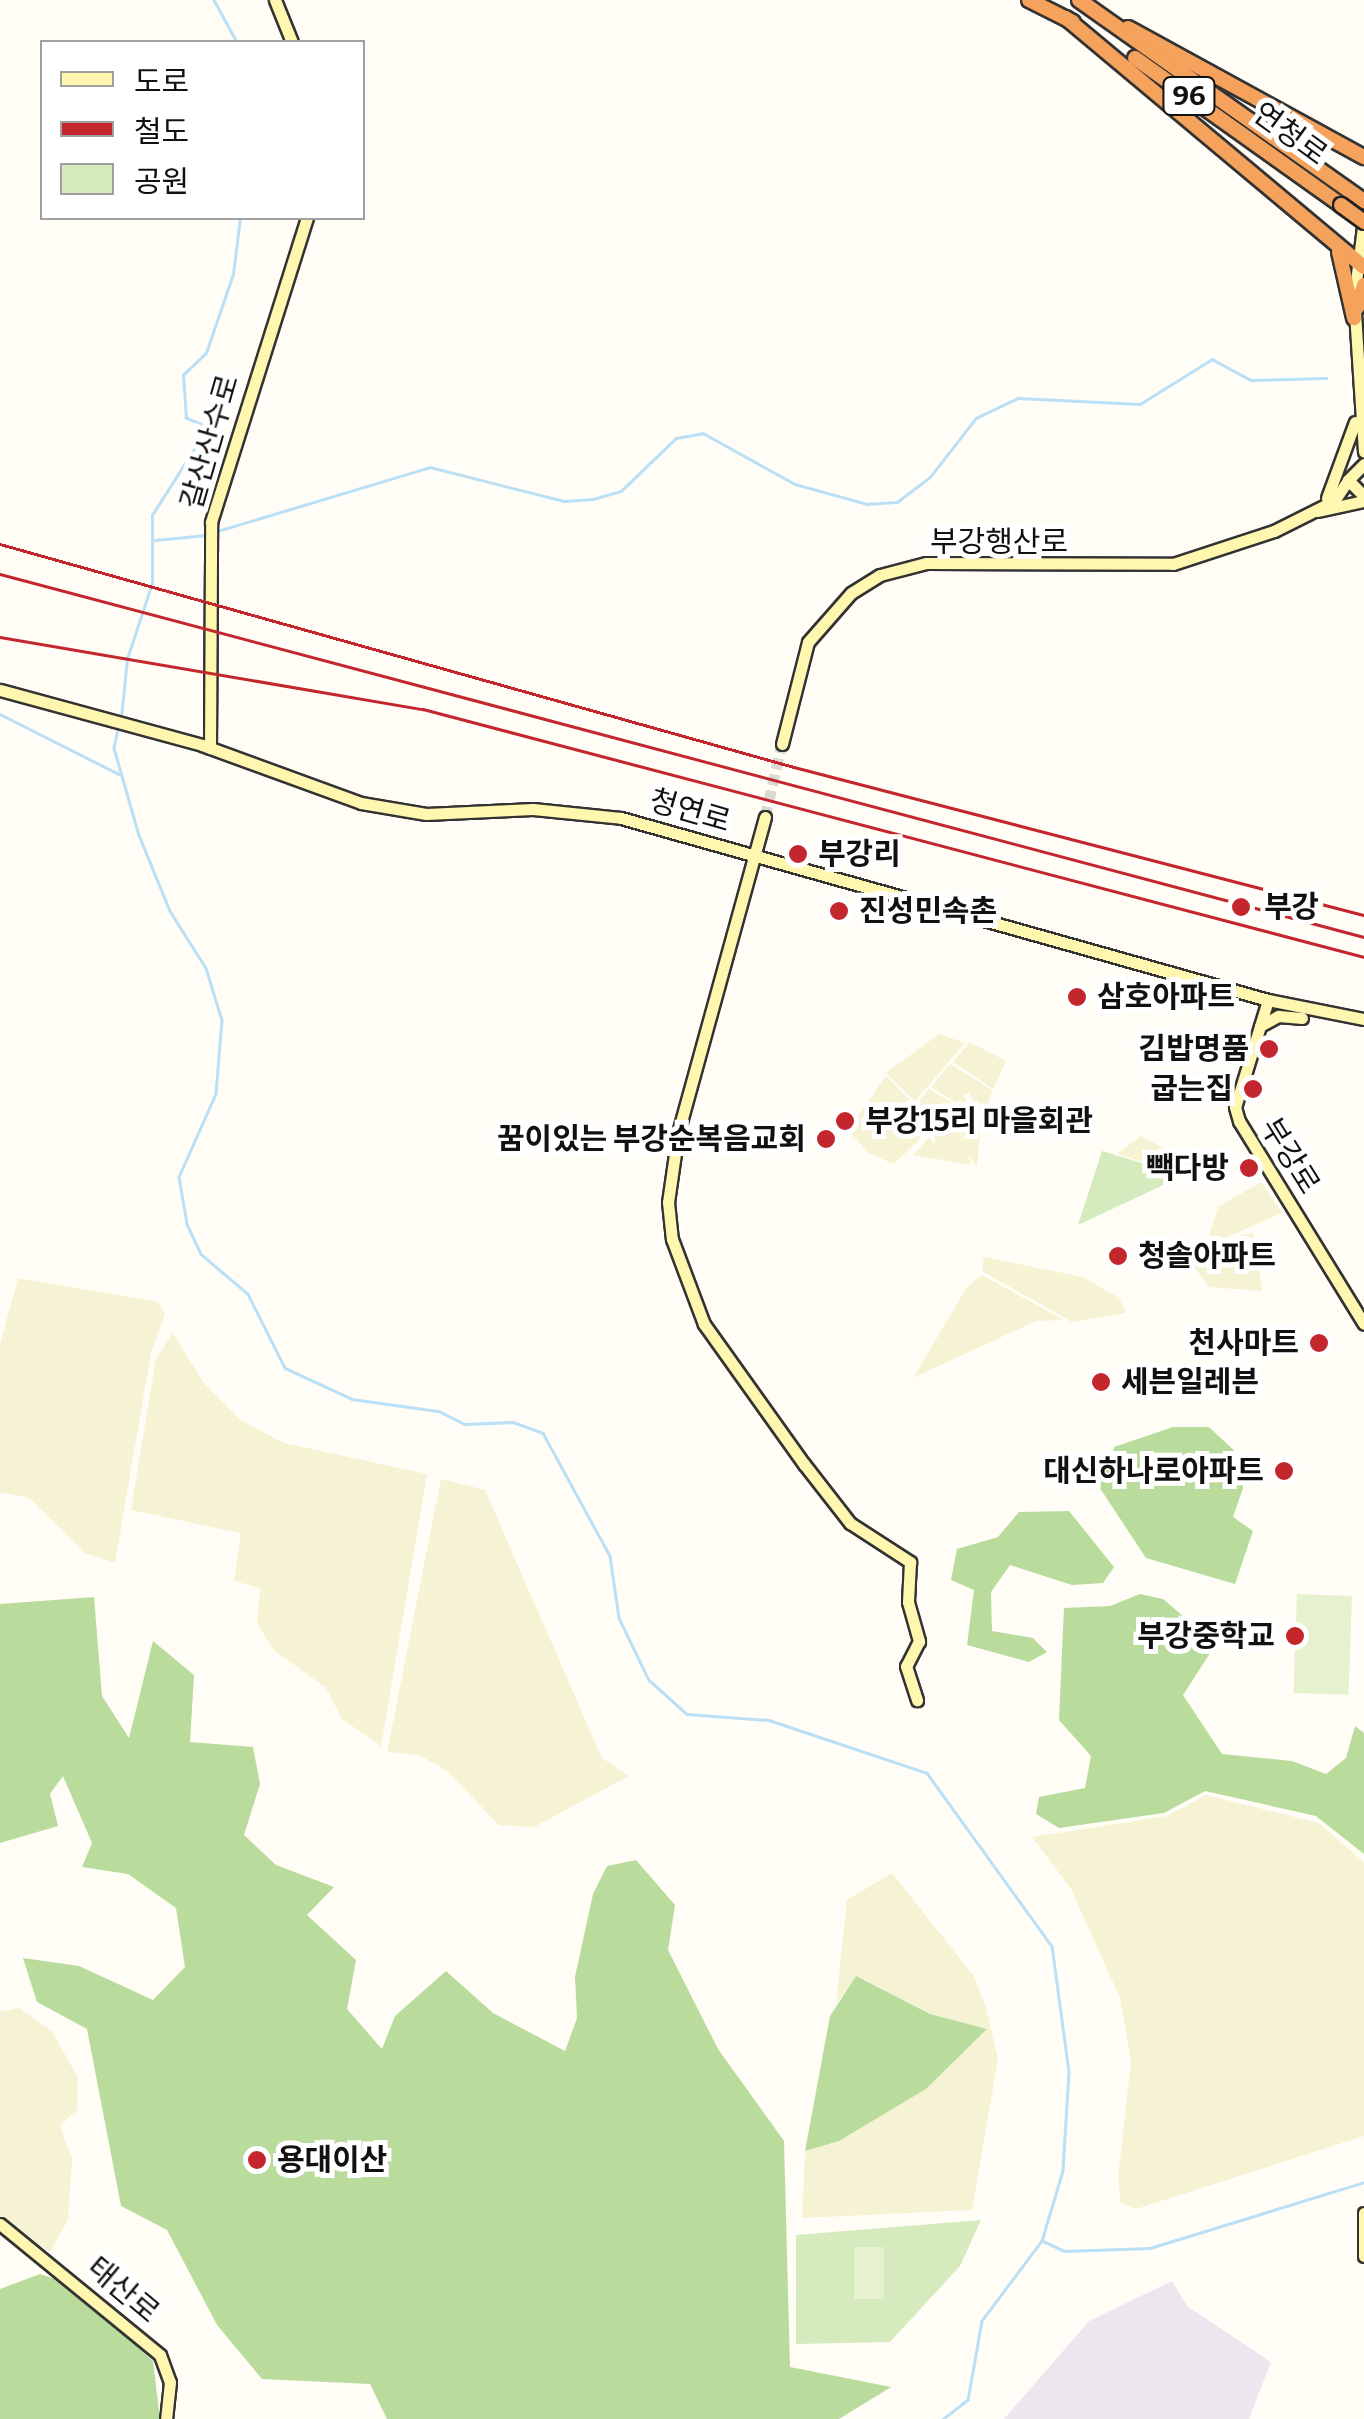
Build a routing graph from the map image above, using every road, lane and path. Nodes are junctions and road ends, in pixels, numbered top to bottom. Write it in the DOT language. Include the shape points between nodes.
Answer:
graph roads {
  1 [pos="274,0"];
  2 [pos="1029,0"];
  3 [pos="1080,0"];
  4 [pos="1066,18"];
  5 [pos="291,40"];
  6 [pos="1360,153"];
  7 [pos="1364,201"];
  8 [pos="306,220"];
  9 [pos="1364,220"];
  10 [pos="1330,239"];
  11 [pos="1360,264"];
  12 [pos="1364,285"];
  13 [pos="1354,318"];
  14 [pos="1357,419"];
  15 [pos="1364,440"];
  16 [pos="1364,452"];
  17 [pos="1364,464"];
  18 [pos="1350,475"];
  19 [pos="1363,498"];
  20 [pos="1313,512"];
  21 [pos="0,690"];
  22 [pos="782,744"];
  23 [pos="206,746"];
  24 [pos="766,818"];
  25 [pos="756,856"];
  26 [pos="1268,1000"];
  27 [pos="1302,1018"];
  28 [pos="1364,1019"];
  29 [pos="1260,1026"];
  30 [pos="1364,1324"];
  31 [pos="917,1700"];
  32 [pos="1364,2213"];
  33 [pos="0,2224"];
  34 [pos="1364,2256"];
  35 [pos="166,2419"];
  1 -- 5 [label="street"];
  2 -- 4 [label="highway, 연청로 / 96"];
  3 -- 6 [label="highway" via="1227,89"];
  3 -- 7 [label="highway, 연청로 / 96"];
  4 -- 9 [label="highway, 연청로 / 96, bridge"];
  4 -- 10 [label="highway"];
  8 -- 23 [label="street, 갈산산수로" via="210,531"];
  9 -- 11 [label="street"];
  10 -- 11 [label="highway"];
  10 -- 13 [label="highway" via="1349,279"];
  11 -- 13 [label="street"];
  12 -- 13 [label="highway"];
  13 -- 14 [label="street"];
  14 -- 15 [label="street"];
  14 -- 16 [label="street"];
  14 -- 18 [label="street"];
  14 -- 20 [label="street" via="1336,485"];
  17 -- 18 [label="street"];
  18 -- 19 [label="street"];
  18 -- 20 [label="street"];
  19 -- 20 [label="street"];
  20 -- 22 [label="street, 부강행산로" via="1174,564 926,564 880,575 850,593 808,642"];
  21 -- 23 [label="street, 청연로"];
  23 -- 25 [label="street, 청연로" via="389,810 581,811"];
  24 -- 25 [label="street"];
  25 -- 26 [label="street, 청연로"];
  25 -- 31 [label="street" via="678,1132 670,1175 672,1238 704,1324 804,1464 850,1523 910,1562 908,1602 919,1640 906,1666"];
  26 -- 28 [label="street, 청연로"];
  26 -- 29 [label="street, 부강로"];
  27 -- 29 [label="street" via="1278,1016"];
  29 -- 30 [label="street, 부강로" via="1235,1108 1239,1121"];
  32 -- 34 [label="street"];
  33 -- 35 [label="street, 태산로" via="160,2356 170,2382"];
}
